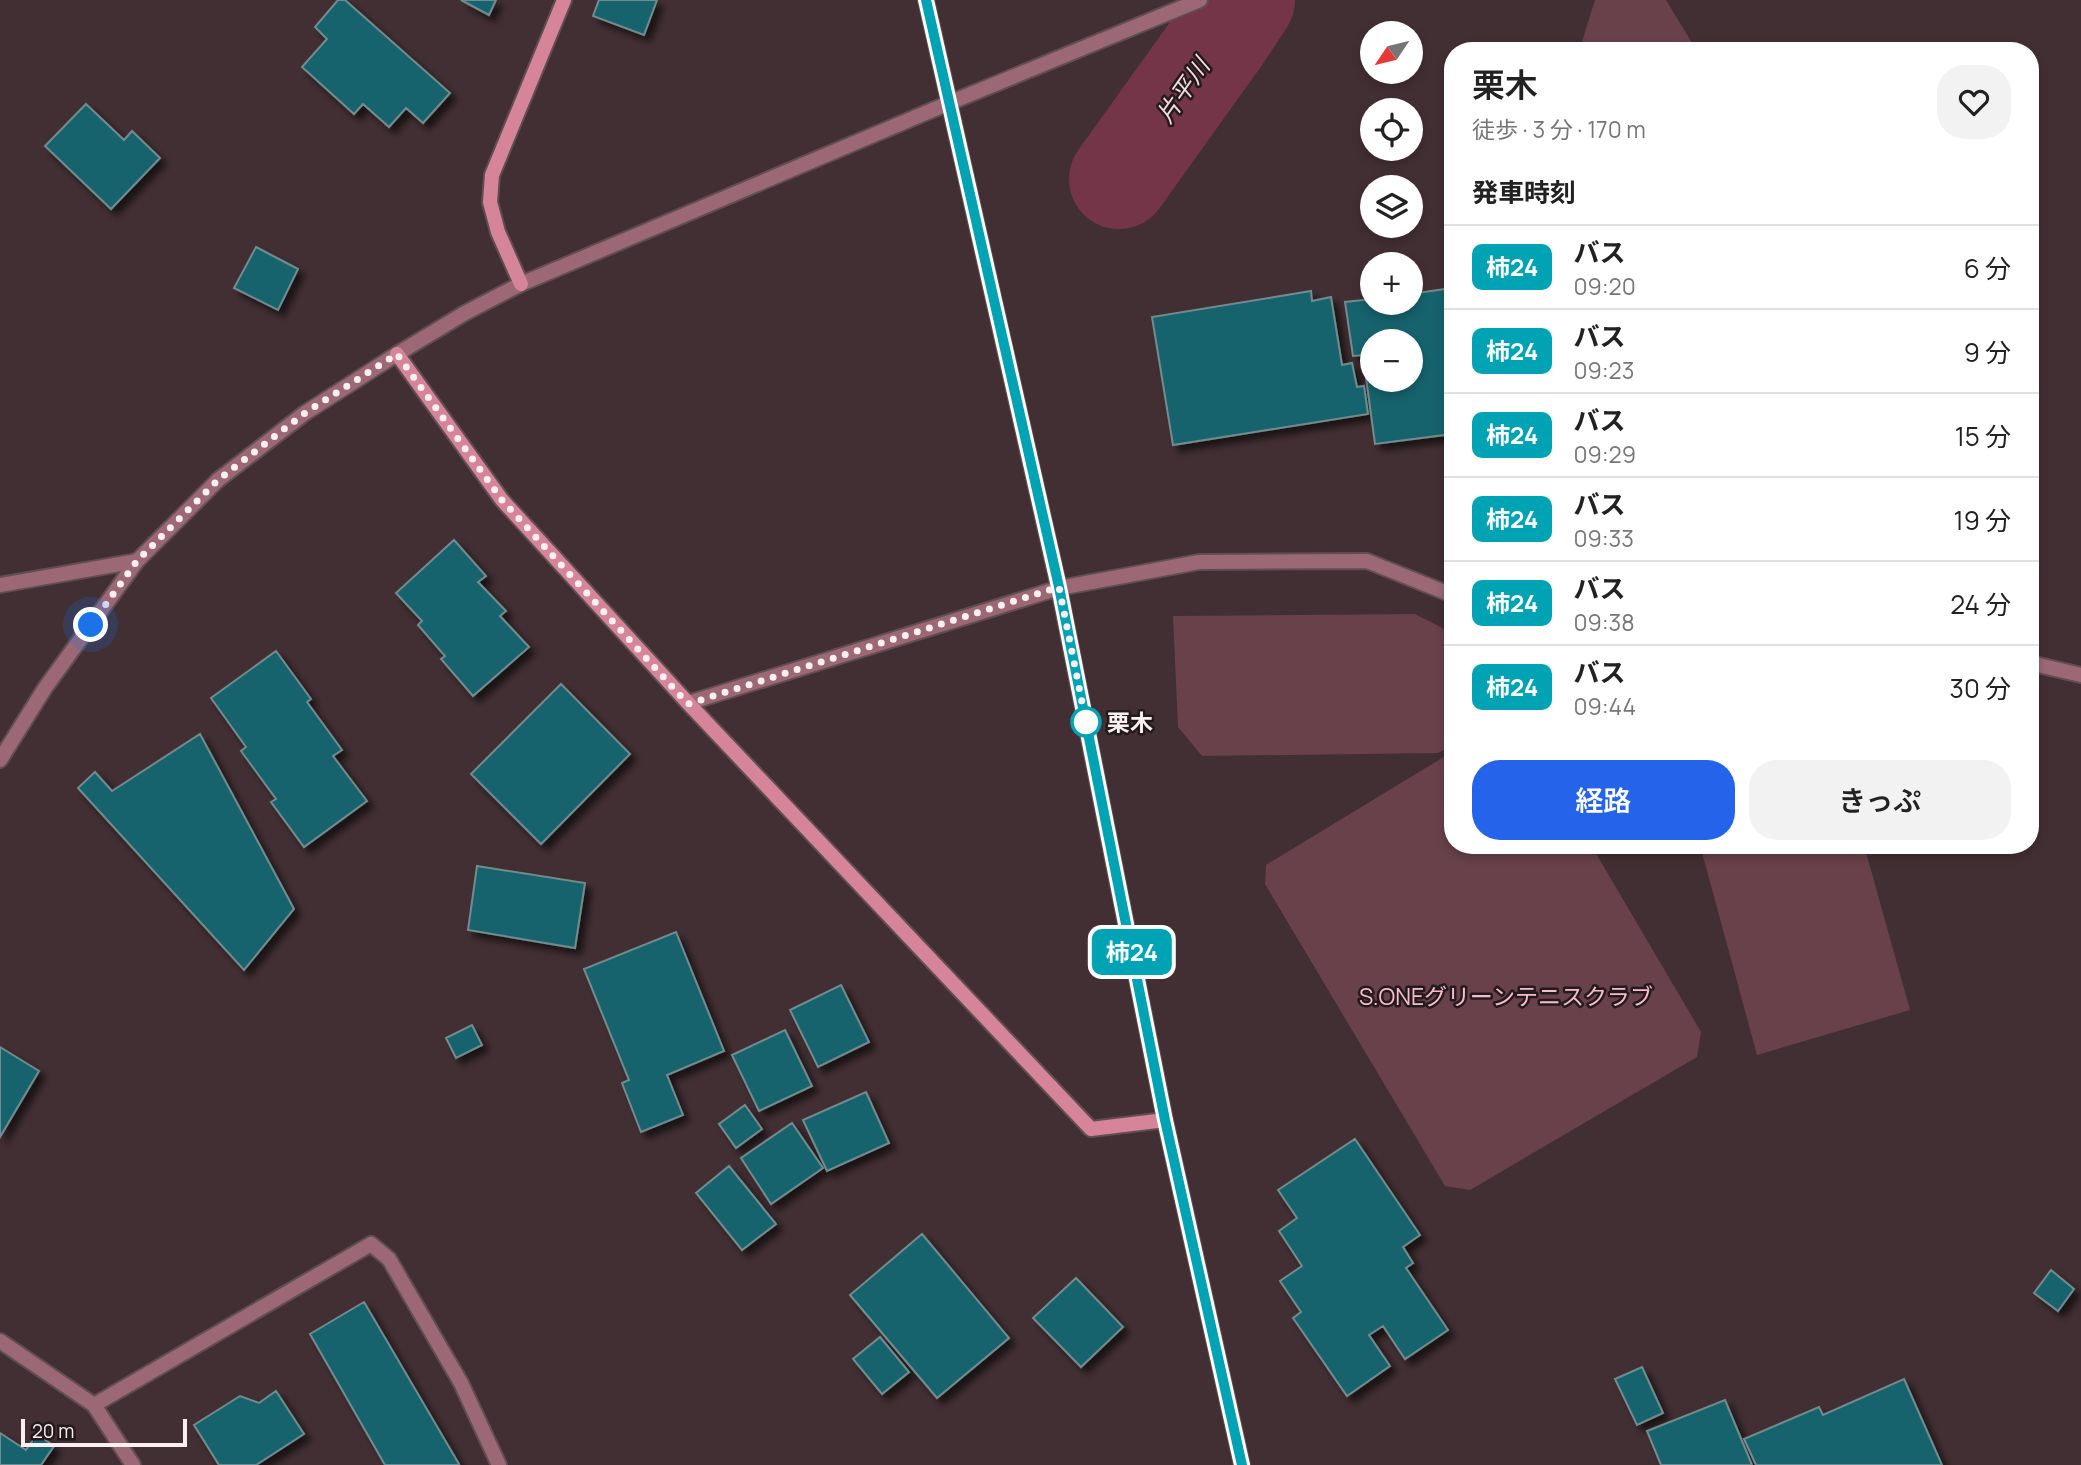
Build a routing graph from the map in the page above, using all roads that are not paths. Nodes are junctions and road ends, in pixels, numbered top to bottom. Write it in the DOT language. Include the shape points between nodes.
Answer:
graph roads {
  1 [pos="564,0"];
  2 [pos="926,0"];
  3 [pos="1200,0"];
  4 [pos="949,103"];
  5 [pos="521,284"];
  6 [pos="397,354"];
  7 [pos="137,561"];
  8 [pos="0,585"];
  9 [pos="1059,587"];
  10 [pos="1444,592"];
  11 [pos="2039,665"];
  12 [pos="2081,675"];
  13 [pos="688,704"];
  14 [pos="0,760"];
  15 [pos="1165,1120"];
  16 [pos="0,1342"];
  17 [pos="94,1405"];
  18 [pos="133,1465"];
  19 [pos="499,1465"];
  20 [pos="1242,1465"];
  1 -- 5 [label="main road" via="492,175 490,202"];
  2 -- 4 [label="main road"];
  3 -- 4 [label="street"];
  4 -- 5 [label="street"];
  4 -- 9 [label="main road"];
  5 -- 6 [label="street"];
  6 -- 7 [label="street" via="305,413 218,480"];
  6 -- 13 [label="main road" via="502,500"];
  7 -- 8 [label="street"];
  7 -- 14 [label="street" via="45,688"];
  9 -- 10 [label="street" via="1199,562 1367,561"];
  9 -- 13 [label="street"];
  9 -- 15 [label="main road"];
  11 -- 12 [label="street"];
  13 -- 15 [label="main road" via="1091,1129"];
  15 -- 20 [label="main road"];
  16 -- 17 [label="street"];
  17 -- 18 [label="street"];
  17 -- 19 [label="street" via="371,1244 389,1259 461,1383"];
}
